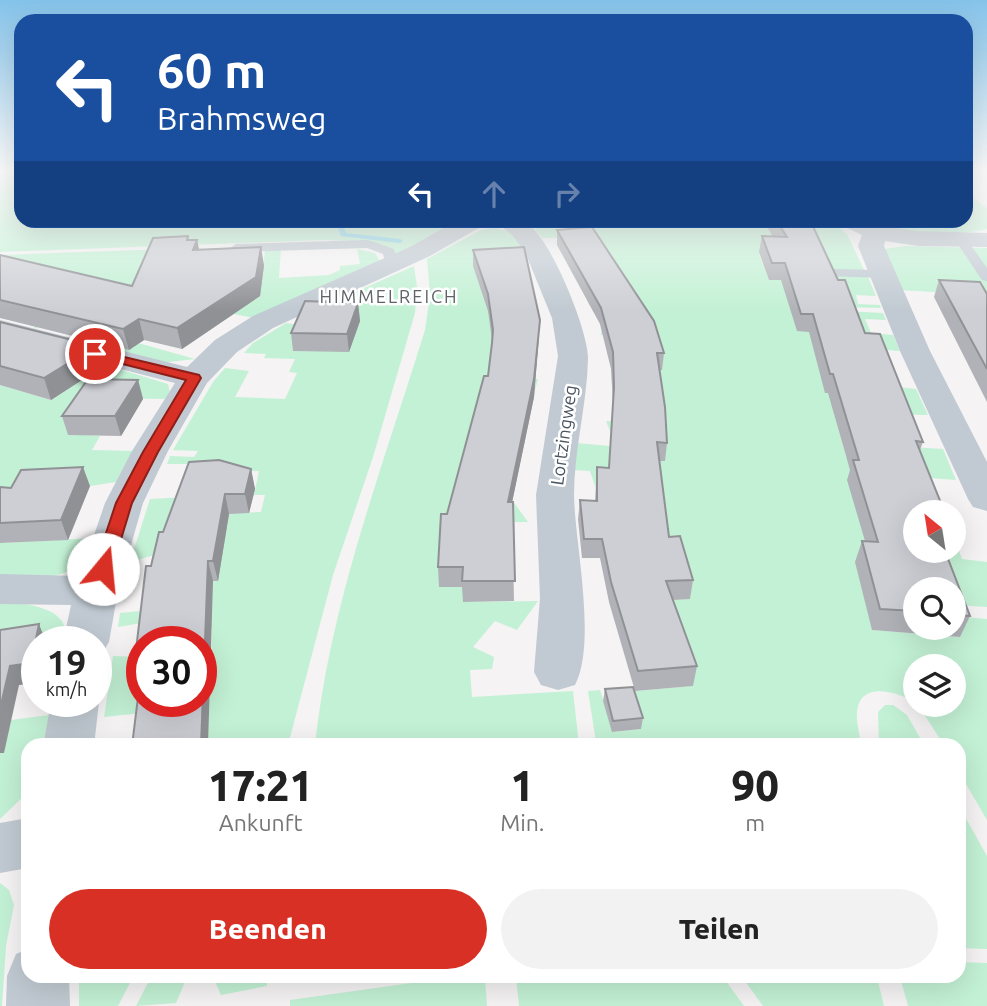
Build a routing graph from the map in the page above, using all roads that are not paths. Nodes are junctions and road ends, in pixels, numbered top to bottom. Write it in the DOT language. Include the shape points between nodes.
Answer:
graph roads {
  1 [pos="461,228"];
  2 [pos="518,228"];
  3 [pos="863,228"];
  4 [pos="866,228"];
  5 [pos="961,240"];
  6 [pos="987,240"];
  7 [pos="225,249"];
  8 [pos="391,264"];
  9 [pos="832,273"];
  10 [pos="883,274"];
  11 [pos="987,277"];
  12 [pos="0,329"];
  13 [pos="194,378"];
  14 [pos="987,499"];
  15 [pos="0,589"];
  16 [pos="96,591"];
  17 [pos="89,626"];
  18 [pos="558,671"];
  19 [pos="73,717"];
  20 [pos="69,738"];
  21 [pos="21,844"];
  22 [pos="0,848"];
  23 [pos="38,983"];
  24 [pos="37,1006"];
  1 -- 8 [label="street"];
  2 -- 18 [label="street, Lortzingweg" via="537,251 566,318 573,356 555,495 562,598"];
  3 -- 10 [label="street"];
  4 -- 5 [label="street" via="901,238"];
  5 -- 6 [label="street"];
  5 -- 11 [label="lane"];
  7 -- 8 [label="lane" via="368,244 388,252"];
  8 -- 13 [label="street" via="264,322 226,346"];
  9 -- 10 [label="lane"];
  10 -- 14 [label="street"];
  12 -- 13 [label="street"];
  13 -- 16 [label="street" via="124,503"];
  15 -- 16 [label="street"];
  16 -- 17 [label="street"];
  19 -- 20 [label="street"];
  21 -- 22 [label="street"];
  23 -- 24 [label="street"];
}
